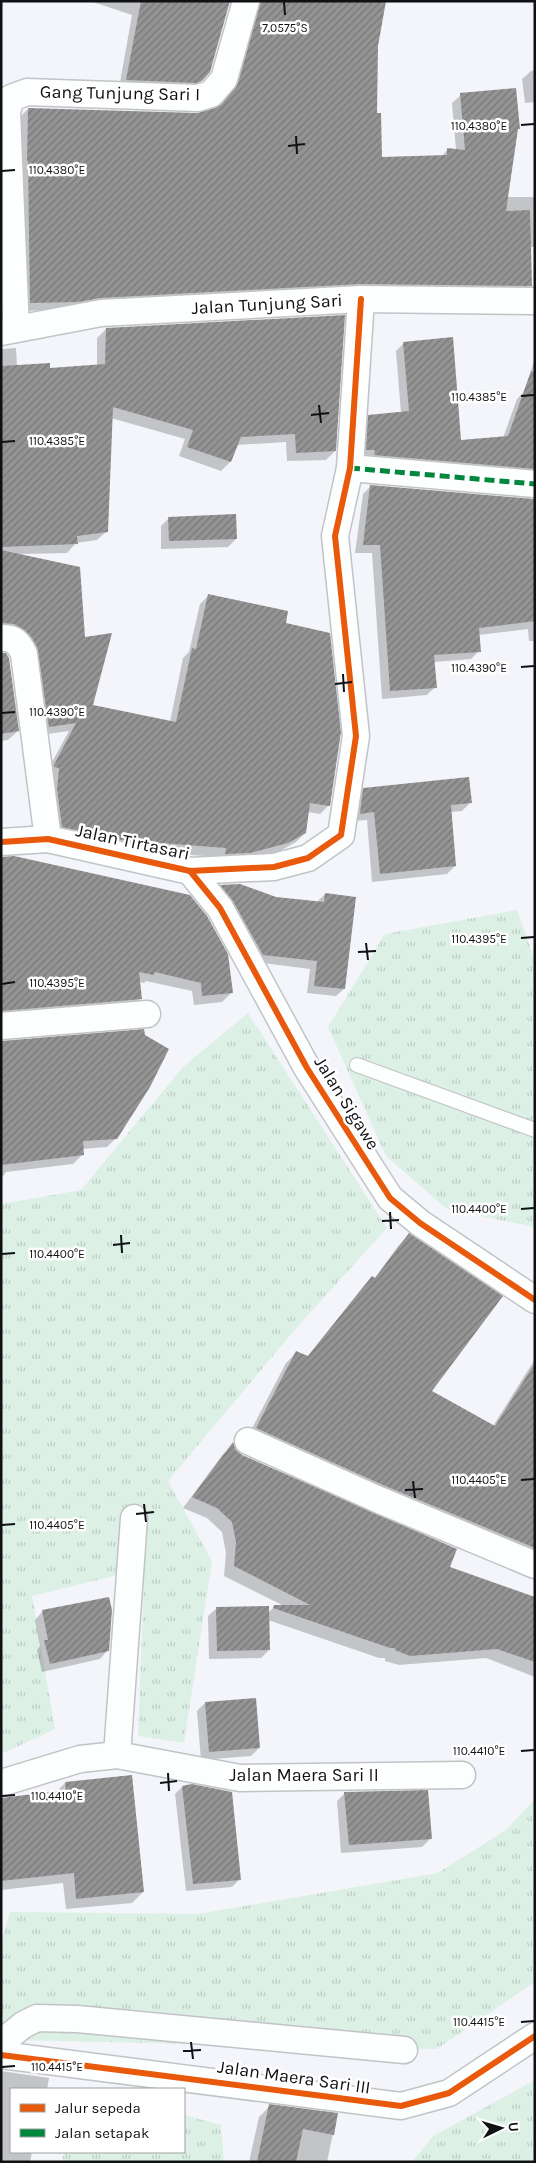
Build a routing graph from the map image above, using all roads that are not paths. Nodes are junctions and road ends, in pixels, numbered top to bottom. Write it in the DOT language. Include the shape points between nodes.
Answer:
graph roads {
  1 [pos="246,1"];
  2 [pos="361,299"];
  3 [pos="535,301"];
  4 [pos="8,331"];
  5 [pos="350,468"];
  6 [pos="535,484"];
  7 [pos="1,638"];
  8 [pos="48,839"];
  9 [pos="1,842"];
  10 [pos="190,871"];
  11 [pos="147,1014"];
  12 [pos="1,1026"];
  13 [pos="357,1065"];
  14 [pos="535,1130"];
  15 [pos="535,1300"];
  16 [pos="248,1440"];
  17 [pos="134,1518"];
  18 [pos="535,1565"];
  19 [pos="117,1756"];
  20 [pos="462,1774"];
  21 [pos="1,1783"];
  22 [pos="535,2036"];
  23 [pos="1,2043"];
  24 [pos="404,2050"];
  25 [pos="1,2055"];
  1 -- 4 [label="street, Gang Tunjung Sari I" via="224,79 210,94 198,98 27,92 11,98 7,112"];
  2 -- 3 [label="street, Jalan Tunjung Sari"];
  2 -- 4 [label="street, Jalan Tunjung Sari" via="101,313"];
  2 -- 5 [label="street, Jalan Tirtasari"];
  5 -- 6 [label="street"];
  5 -- 10 [label="street, Jalan Tirtasari" via="335,536 356,736 341,835 308,858 274,867"];
  7 -- 8 [label="street" via="19,644 24,654"];
  8 -- 9 [label="street, Jalan Tirtasari"];
  8 -- 10 [label="street, Jalan Tirtasari"];
  10 -- 15 [label="street, Jalan Sigawe" via="220,908 307,1068 390,1198 420,1223"];
  11 -- 12 [label="street"];
  13 -- 14 [label="lane"];
  16 -- 18 [label="street" via="377,1499"];
  17 -- 19 [label="street"];
  19 -- 20 [label="street, Jalan Maera Sari II" via="240,1778"];
  19 -- 21 [label="street, Jalan Maera Sari II" via="80,1759"];
  22 -- 25 [label="street, Jalan Maera Sari III" via="449,2093 401,2106"];
  23 -- 24 [label="street" via="37,2018"];
}
